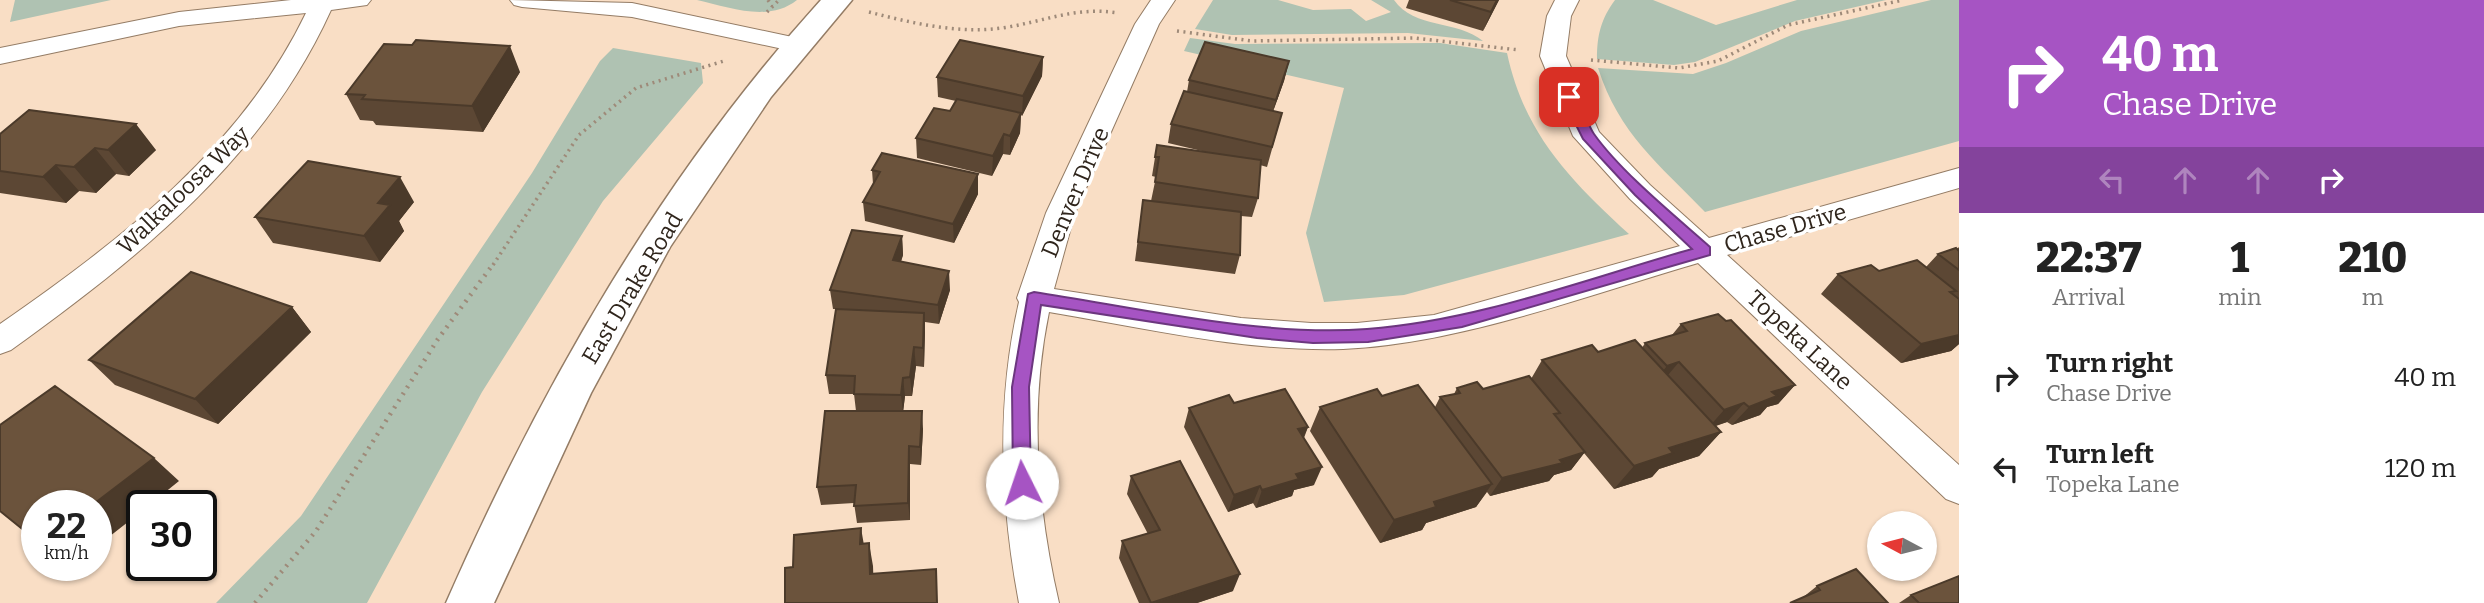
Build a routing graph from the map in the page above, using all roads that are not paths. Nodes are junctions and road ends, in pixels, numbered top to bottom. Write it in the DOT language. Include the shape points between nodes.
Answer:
graph roads {
  1 [pos="359,0"];
  2 [pos="522,0"];
  3 [pos="1567,0"];
  4 [pos="323,2"];
  5 [pos="853,6"];
  6 [pos="1168,15"];
  7 [pos="797,45"];
  8 [pos="0,56"];
  9 [pos="1959,178"];
  10 [pos="1704,251"];
  11 [pos="1034,298"];
  12 [pos="0,341"];
  13 [pos="1959,488"];
  14 [pos="470,603"];
  15 [pos="1039,603"];
  1 -- 4 [label="street"];
  2 -- 7 [label="street" via="632,10"];
  3 -- 10 [label="street, Topeka Lane" via="1559,16 1553,56 1587,136"];
  4 -- 8 [label="street" via="153,24"];
  4 -- 12 [label="street, Walkaloosa Way" via="283,80 251,125 203,177 142,236"];
  5 -- 7 [label="main road, East Drake Road"];
  6 -- 11 [label="street, Denver Drive" via="1147,24 1054,229"];
  7 -- 14 [label="main road, East Drake Road" via="713,156 635,275 571,391"];
  9 -- 10 [label="street, Chase Drive"];
  10 -- 11 [label="street, Chase Drive" via="1462,321 1368,335 1257,332"];
  10 -- 13 [label="street, Topeka Lane"];
  11 -- 15 [label="street, Denver Drive" via="1021,387 1020,460"];
}
